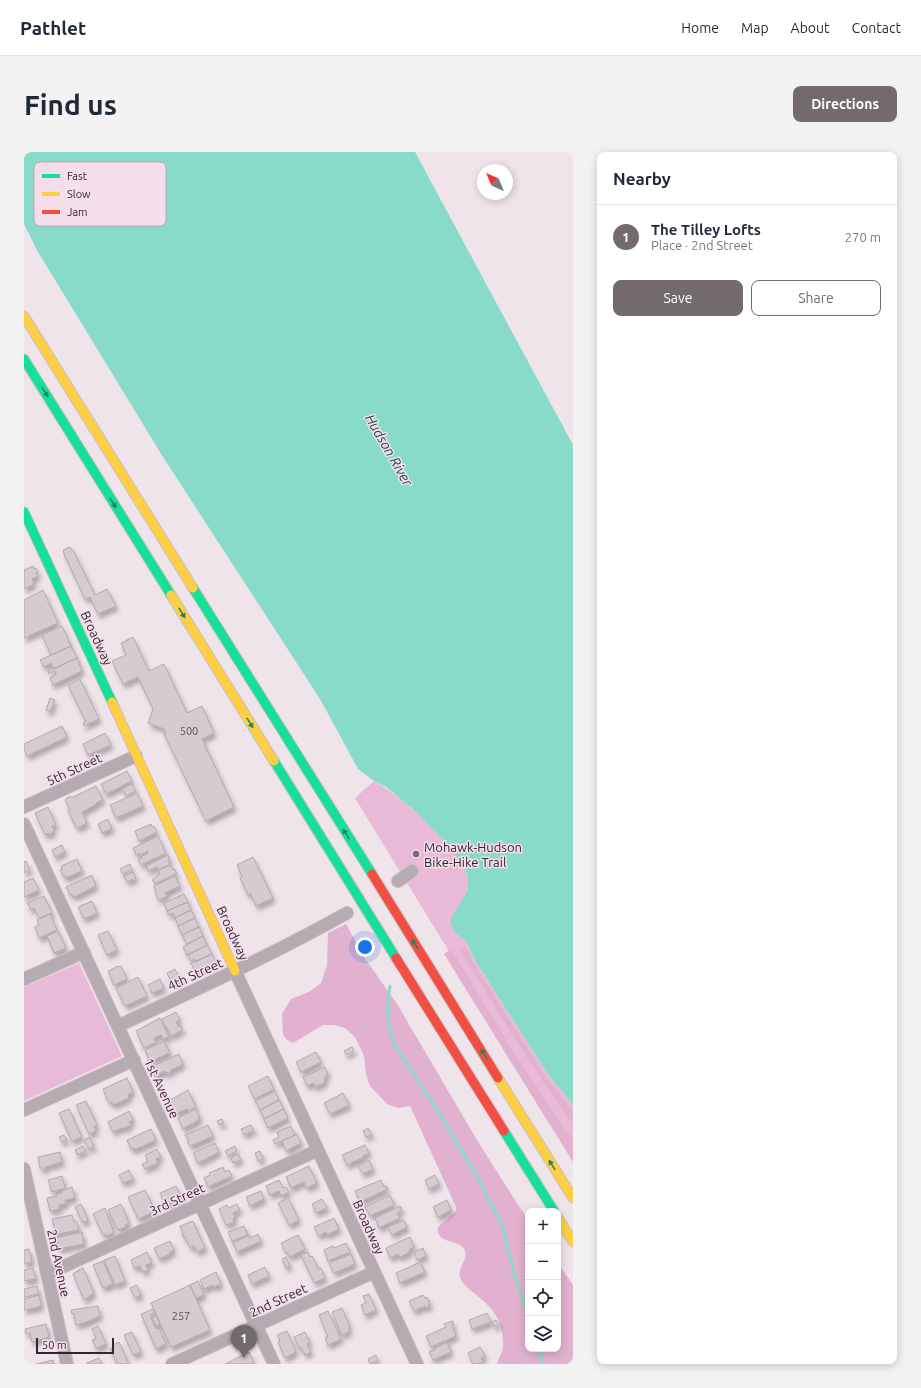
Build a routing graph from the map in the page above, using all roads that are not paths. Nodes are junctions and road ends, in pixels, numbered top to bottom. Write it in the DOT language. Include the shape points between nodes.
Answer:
graph roads {
  1 [pos="24,316"];
  2 [pos="24,359"];
  3 [pos="24,512"];
  4 [pos="28,529"];
  5 [pos="136,756"];
  6 [pos="24,807"];
  7 [pos="24,824"];
  8 [pos="412,870"];
  9 [pos="398,881"];
  10 [pos="347,913"];
  11 [pos="84,952"];
  12 [pos="235,971"];
  13 [pos="24,979"];
  14 [pos="118,1026"];
  15 [pos="134,1060"];
  16 [pos="24,1110"];
  17 [pos="318,1150"];
  18 [pos="24,1169"];
  19 [pos="573,1198"];
  20 [pos="200,1204"];
  21 [pos="552,1208"];
  22 [pos="561,1223"];
  23 [pos="573,1242"];
  24 [pos="374,1272"];
  25 [pos="47,1274"];
  26 [pos="256,1326"];
  27 [pos="67,1364"];
  28 [pos="172,1364"];
  29 [pos="274,1364"];
  30 [pos="418,1364"];
  19 -- 1 [label="main road, one-way"];
  2 -- 21 [label="main road, one-way"];
  3 -- 4 [label="main road, Broadway"];
  4 -- 5 [label="main road, Broadway"];
  5 -- 6 [label="street, 5th Street"];
  5 -- 12 [label="main road, Broadway"];
  7 -- 11 [label="street, 1st Avenue"];
  8 -- 9 [label="street"];
  10 -- 12 [label="street, 4th Street"];
  11 -- 13 [label="street"];
  11 -- 14 [label="street, 1st Avenue"];
  12 -- 14 [label="street, 4th Street"];
  12 -- 17 [label="street, Broadway"];
  14 -- 15 [label="street, 1st Avenue"];
  15 -- 16 [label="street"];
  15 -- 20 [label="street, 1st Avenue"];
  17 -- 20 [label="street, 3rd Street"];
  17 -- 24 [label="street, Broadway"];
  18 -- 25 [label="street, 2nd Avenue"];
  20 -- 25 [label="street, 3rd Street"];
  20 -- 26 [label="street, 1st Avenue"];
  22 -- 23 [label="main road"];
  24 -- 26 [label="street, 2nd Street"];
  24 -- 30 [label="street, Broadway"];
  25 -- 27 [label="street, 2nd Avenue"];
  26 -- 28 [label="street, 2nd Street"];
  26 -- 29 [label="street, 1st Avenue"];
}
